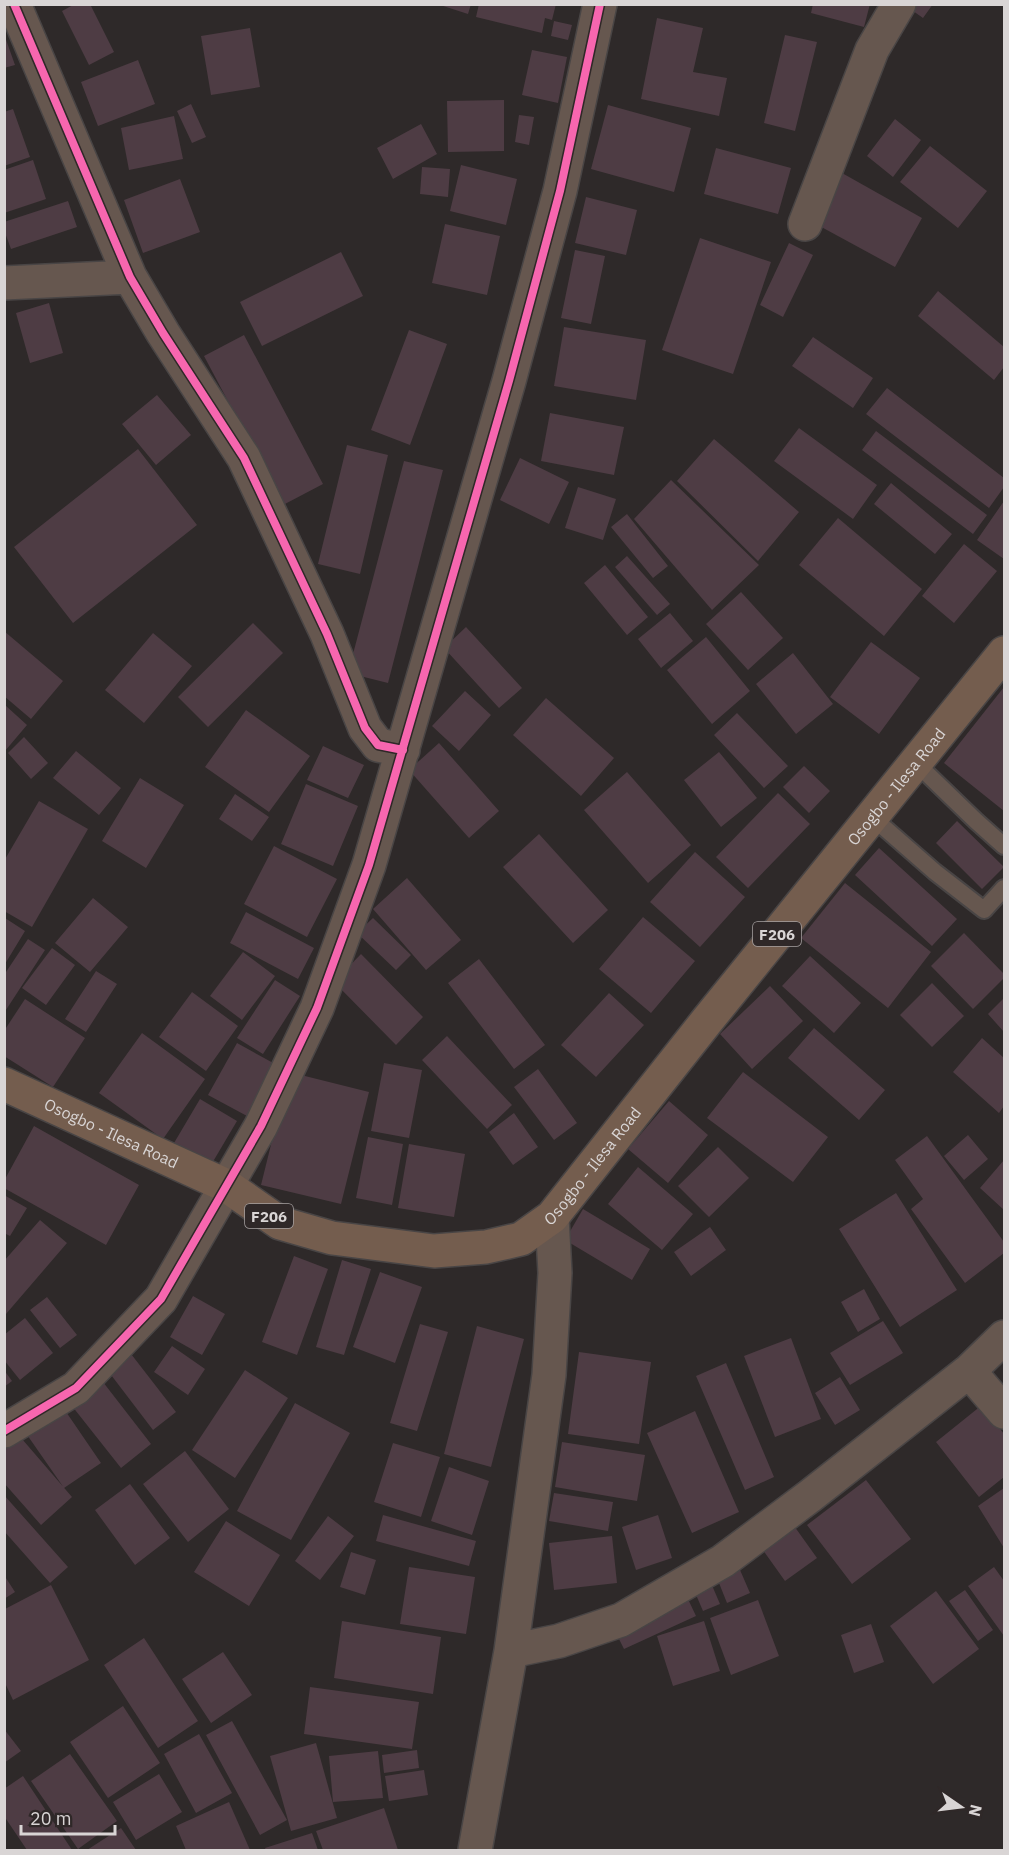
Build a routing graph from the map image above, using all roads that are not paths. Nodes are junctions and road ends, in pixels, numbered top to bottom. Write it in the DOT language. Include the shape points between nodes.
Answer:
graph roads {
  1 [pos="14,4"];
  2 [pos="600,4"];
  3 [pos="899,4"];
  4 [pos="805,224"];
  5 [pos="130,277"];
  6 [pos="4,283"];
  7 [pos="1005,653"];
  8 [pos="403,750"];
  9 [pos="916,763"];
  10 [pos="872,817"];
  11 [pos="1005,846"];
  12 [pos="1005,888"];
  13 [pos="4,1084"];
  14 [pos="227,1186"];
  15 [pos="552,1217"];
  16 [pos="1005,1337"];
  17 [pos="969,1371"];
  18 [pos="1005,1412"];
  19 [pos="4,1431"];
  20 [pos="511,1651"];
  21 [pos="475,1851"];
  1 -- 5 [label="street"];
  2 -- 8 [label="street" via="560,191"];
  3 -- 4 [label="street" via="872,50"];
  5 -- 6 [label="street"];
  5 -- 8 [label="street" via="244,458 327,634 365,728 378,745"];
  7 -- 9 [label="main road, Osogbo - Ilesa Road / F206"];
  8 -- 14 [label="street" via="369,865 317,1008 261,1126"];
  9 -- 10 [label="main road, Osogbo - Ilesa Road / F206"];
  9 -- 11 [label="lane"];
  10 -- 12 [label="lane" via="984,910"];
  10 -- 15 [label="main road, Osogbo - Ilesa Road / F206"];
  13 -- 14 [label="main road, Osogbo - Ilesa Road / F206"];
  14 -- 15 [label="main road, Osogbo - Ilesa Road / F206" via="280,1223 332,1238 434,1251 486,1247 521,1239"];
  14 -- 19 [label="street" via="161,1299 76,1388"];
  15 -- 20 [label="street" via="555,1273 549,1375"];
  16 -- 17 [label="street"];
  17 -- 18 [label="street"];
  17 -- 20 [label="street" via="723,1561 621,1620 559,1641"];
  20 -- 21 [label="street"];
}
